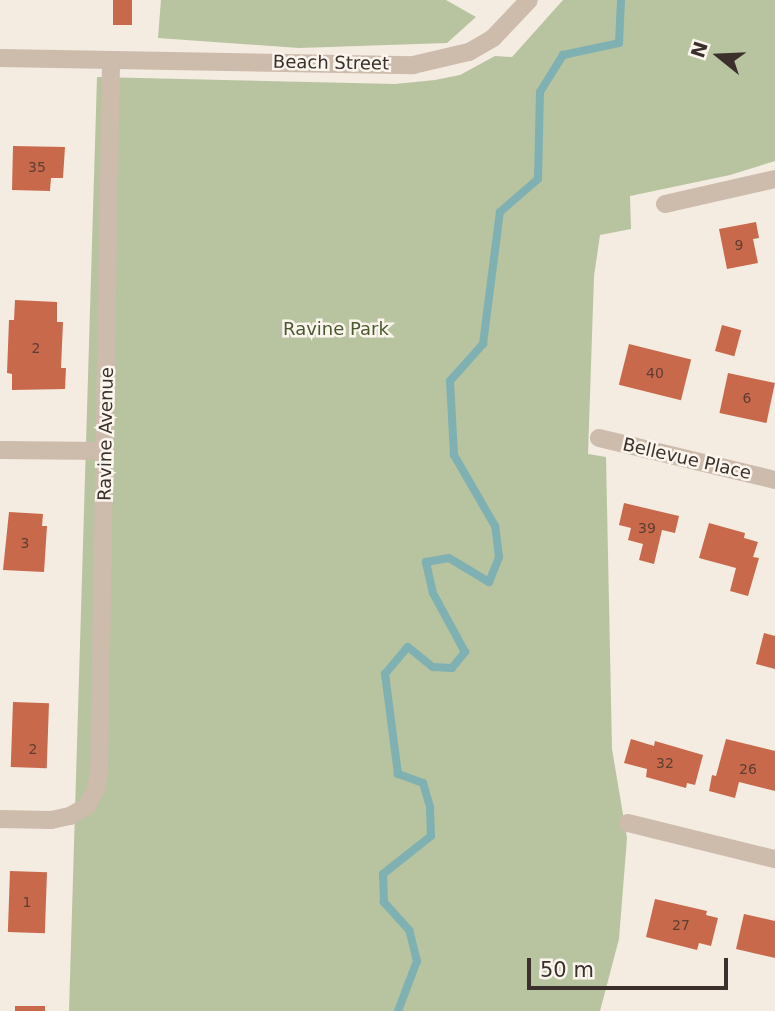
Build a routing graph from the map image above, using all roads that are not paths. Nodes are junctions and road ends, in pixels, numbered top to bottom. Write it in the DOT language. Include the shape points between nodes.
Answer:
graph roads {
  1 [pos="530,0"];
  2 [pos="0,58"];
  3 [pos="111,60"];
  4 [pos="775,179"];
  5 [pos="665,204"];
  6 [pos="599,438"];
  7 [pos="0,450"];
  8 [pos="106,451"];
  9 [pos="775,480"];
  10 [pos="0,819"];
  11 [pos="628,823"];
  12 [pos="775,859"];
  1 -- 3 [label="street, Beach Street" via="493,37 469,52 413,65"];
  2 -- 3 [label="street, Beach Street"];
  3 -- 8 [label="street, Ravine Avenue"];
  4 -- 5 [label="street"];
  6 -- 9 [label="street, Bellevue Place"];
  7 -- 8 [label="street"];
  8 -- 10 [label="street, Ravine Avenue" via="96,789 87,806 70,817"];
  11 -- 12 [label="street"];
}
